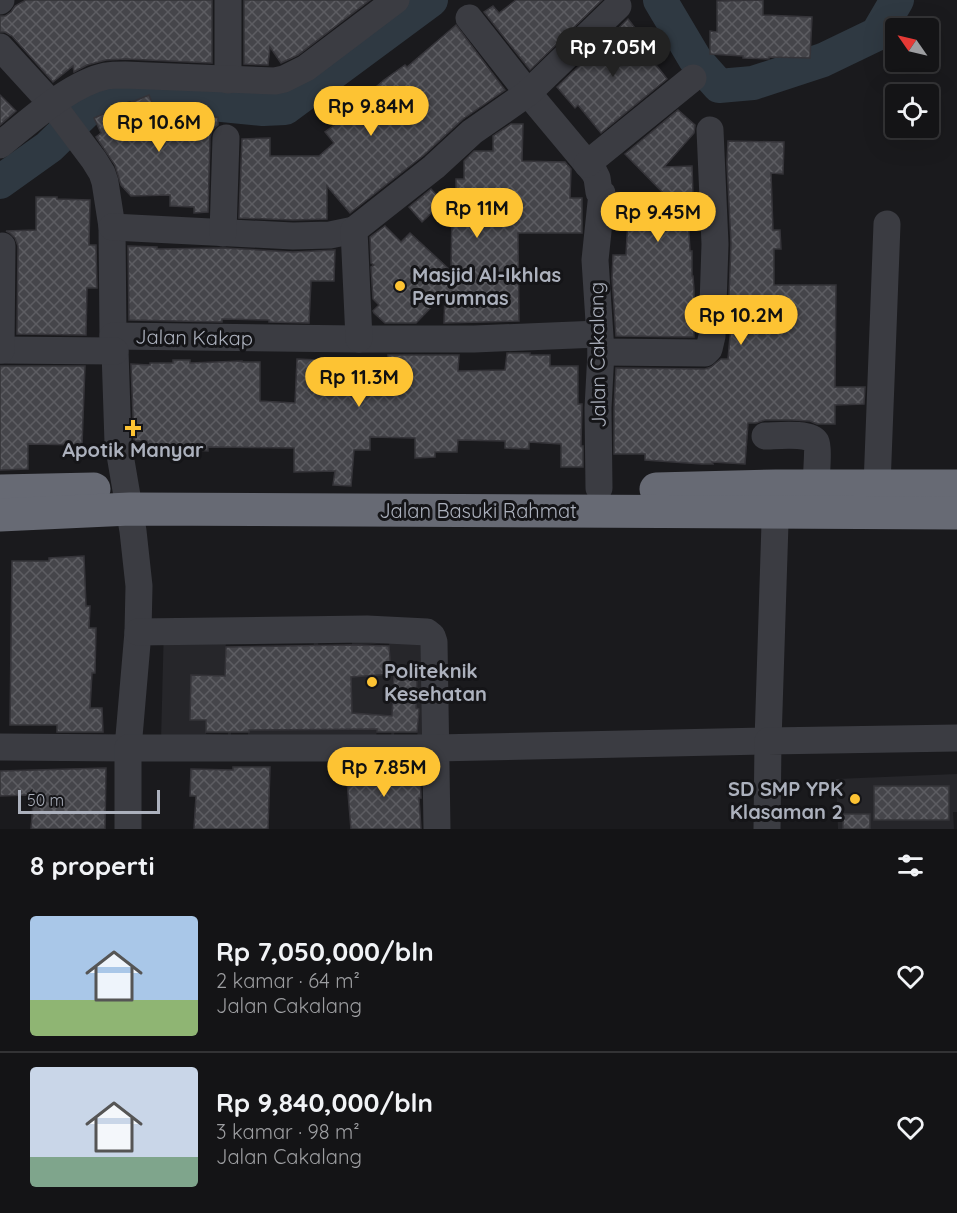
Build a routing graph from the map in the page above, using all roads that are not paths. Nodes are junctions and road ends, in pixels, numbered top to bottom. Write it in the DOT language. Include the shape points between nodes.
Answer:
graph roads {
  1 [pos="228,0"];
  2 [pos="396,0"];
  3 [pos="618,6"];
  4 [pos="469,18"];
  5 [pos="0,47"];
  6 [pos="693,78"];
  7 [pos="228,80"];
  8 [pos="528,93"];
  9 [pos="54,107"];
  10 [pos="710,130"];
  11 [pos="226,138"];
  12 [pos="0,145"];
  13 [pos="587,164"];
  14 [pos="887,224"];
  15 [pos="112,227"];
  16 [pos="354,230"];
  17 [pos="223,233"];
  18 [pos="2,246"];
  19 [pos="359,339"];
  20 [pos="600,343"];
  21 [pos="114,344"];
  22 [pos="0,350"];
  23 [pos="765,436"];
  24 [pos="816,486"];
  25 [pos="877,486"];
  26 [pos="957,486"];
  27 [pos="599,488"];
  28 [pos="0,491"];
  29 [pos="128,499"];
  30 [pos="448,499"];
  31 [pos="776,499"];
  32 [pos="957,513"];
  33 [pos="0,515"];
  34 [pos="138,632"];
  35 [pos="957,738"];
  36 [pos="768,741"];
  37 [pos="0,747"];
  38 [pos="128,748"];
  39 [pos="435,748"];
  40 [pos="128,829"];
  41 [pos="437,829"];
  42 [pos="767,829"];
  1 -- 7 [label="street"];
  2 -- 7 [label="street" via="295,74 279,80"];
  3 -- 8 [label="street"];
  4 -- 8 [label="street, Jalan Cakalang"];
  5 -- 9 [label="street"];
  6 -- 13 [label="street"];
  7 -- 9 [label="street" via="105,76 77,88"];
  8 -- 13 [label="street, Jalan Cakalang"];
  8 -- 16 [label="street" via="472,132"];
  9 -- 12 [label="street"];
  9 -- 15 [label="street" via="94,160 105,182"];
  10 -- 20 [label="street, Jalan Kakap" via="715,244 709,349 705,353"];
  11 -- 17 [label="street"];
  13 -- 20 [label="street, Jalan Cakalang" via="602,193 595,260"];
  14 -- 25 [label="street"];
  15 -- 17 [label="street"];
  15 -- 21 [label="street"];
  16 -- 17 [label="street" via="330,236"];
  16 -- 19 [label="street"];
  18 -- 22 [label="street"];
  19 -- 20 [label="street, Jalan Kakap"];
  19 -- 21 [label="street, Jalan Kakap"];
  20 -- 27 [label="street, Jalan Cakalang"];
  21 -- 22 [label="street, Jalan Kakap"];
  21 -- 29 [label="street" via="118,443"];
  23 -- 24 [label="street" via="807,436 814,441"];
  24 -- 25 [label="highway, Jalan Basuki Rahmat"];
  24 -- 31 [label="highway, Jalan Basuki Rahmat"];
  25 -- 26 [label="highway, Jalan Basuki Rahmat"];
  27 -- 30 [label="highway, Jalan Basuki Rahmat"];
  27 -- 31 [label="highway, Jalan Basuki Rahmat" via="664,489"];
  28 -- 29 [label="highway, Jalan Basuki Rahmat"];
  29 -- 30 [label="highway, Jalan Basuki Rahmat"];
  29 -- 33 [label="highway, Jalan Basuki Rahmat"];
  29 -- 34 [label="street" via="139,586"];
  30 -- 31 [label="highway, Jalan Basuki Rahmat"];
  31 -- 32 [label="highway, Jalan Basuki Rahmat"];
  31 -- 36 [label="street"];
  34 -- 38 [label="street"];
  34 -- 39 [label="street" via="427,632 434,642"];
  35 -- 36 [label="street"];
  36 -- 39 [label="street"];
  36 -- 42 [label="street"];
  37 -- 38 [label="street"];
  38 -- 39 [label="street"];
  38 -- 40 [label="street"];
  39 -- 41 [label="street"];
}
